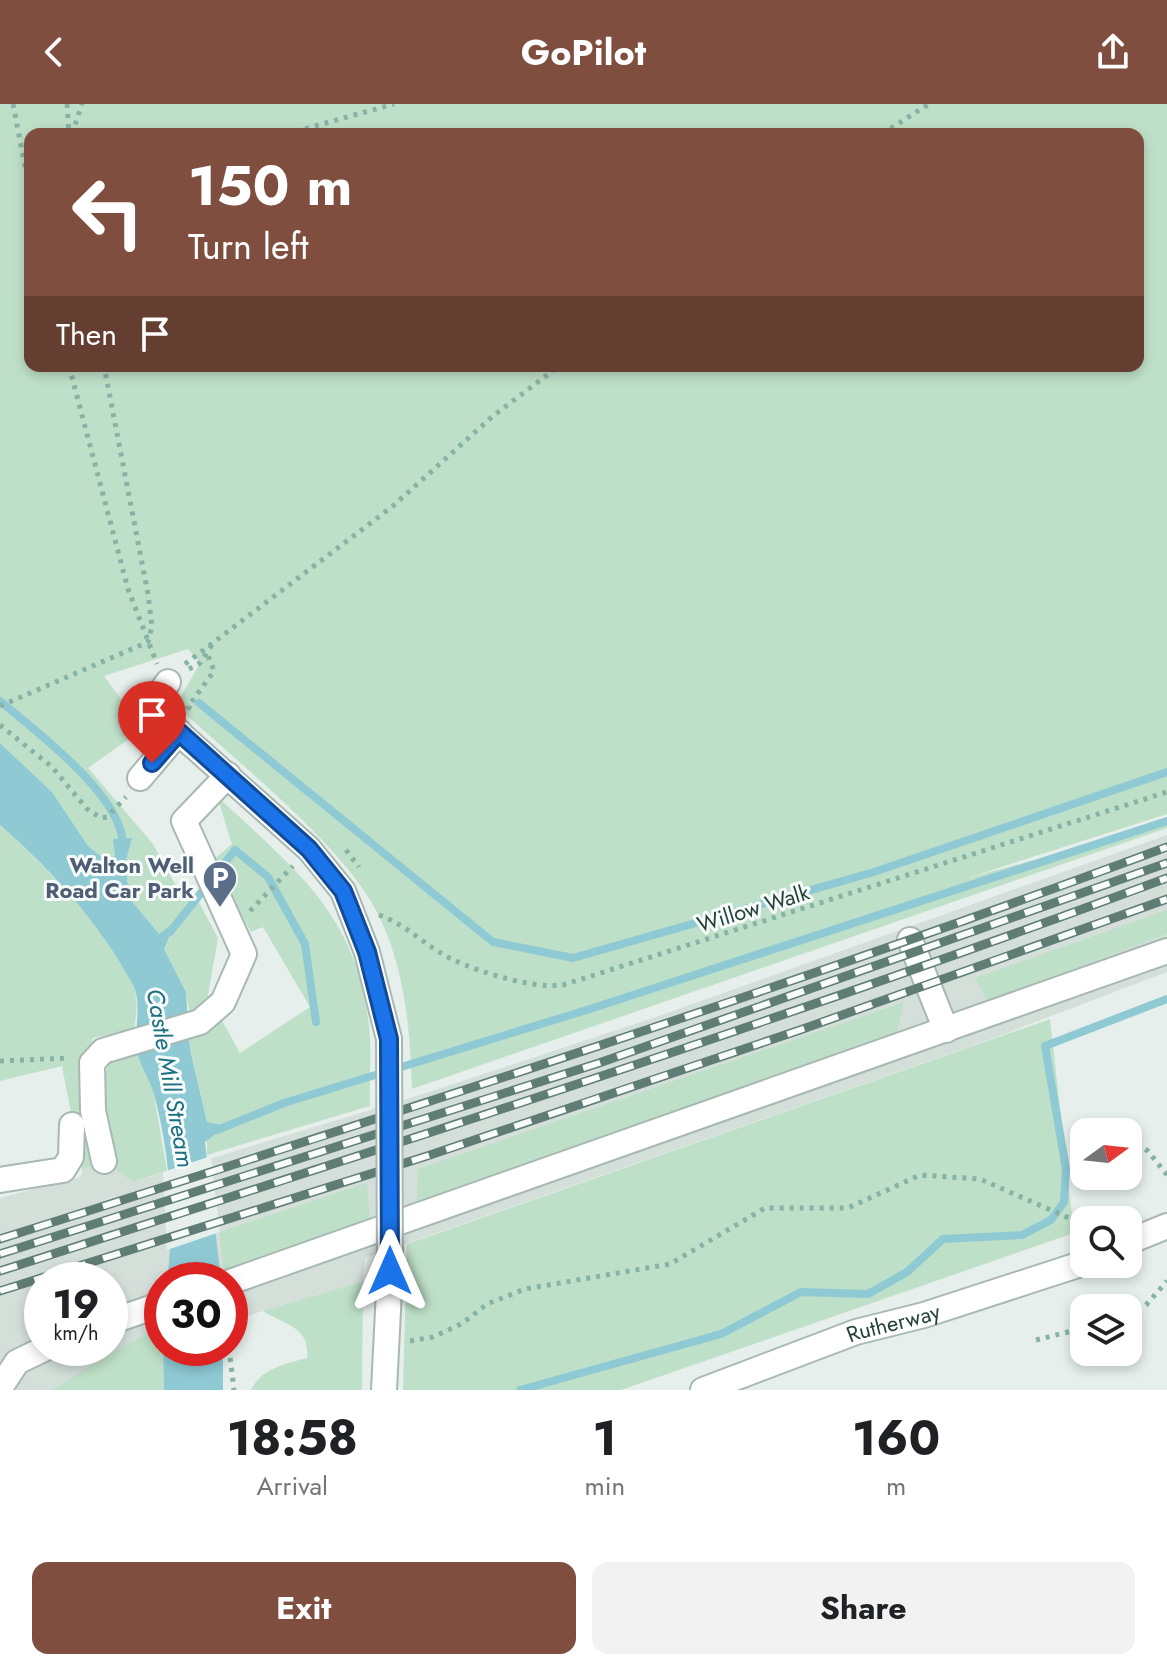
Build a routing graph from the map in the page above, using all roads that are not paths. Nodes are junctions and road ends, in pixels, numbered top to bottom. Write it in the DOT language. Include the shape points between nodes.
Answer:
graph roads {
  1 [pos="168,682"];
  2 [pos="179,732"];
  3 [pos="228,775"];
  4 [pos="140,778"];
  5 [pos="910,940"];
  6 [pos="1167,951"];
  7 [pos="946,1030"];
  8 [pos="72,1125"];
  9 [pos="104,1161"];
  10 [pos="0,1180"];
  11 [pos="1167,1226"];
  12 [pos="1142,1236"];
  13 [pos="1070,1268"];
  14 [pos="248,1276"];
  15 [pos="24,1359"];
  16 [pos="0,1388"];
  17 [pos="384,1390"];
  18 [pos="703,1390"];
  1 -- 2 [label="street" via="153,703"];
  2 -- 3 [label="street"];
  2 -- 4 [label="street"];
  3 -- 9 [label="street" via="184,821 244,954 223,1002 200,1022 121,1044 103,1051 92,1063 93,1111"];
  3 -- 17 [label="street, bridge" via="309,849 343,891 389,1039 390,1271"];
  5 -- 7 [label="street"];
  6 -- 7 [label="street"];
  7 -- 14 [label="street"];
  8 -- 10 [label="street" via="71,1157 63,1170"];
  11 -- 12 [label="street"];
  13 -- 18 [label="street, Rutherway" via="856,1332"];
  15 -- 16 [label="street"];
}
